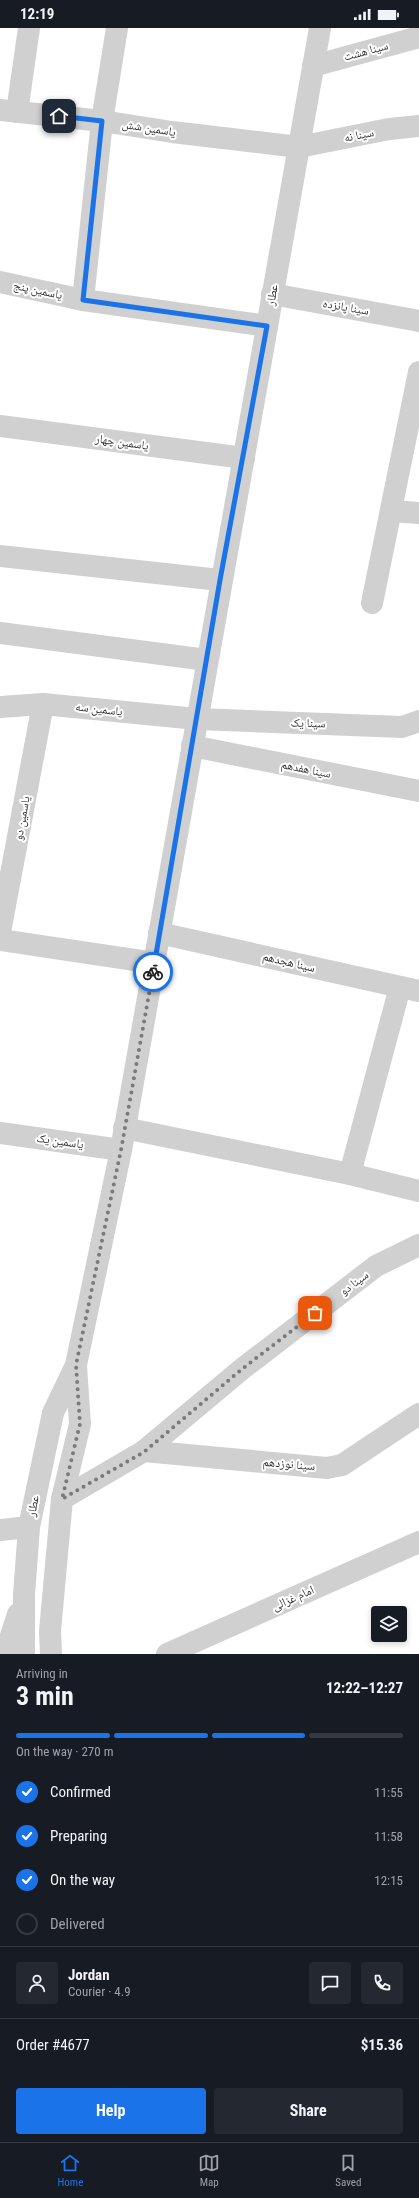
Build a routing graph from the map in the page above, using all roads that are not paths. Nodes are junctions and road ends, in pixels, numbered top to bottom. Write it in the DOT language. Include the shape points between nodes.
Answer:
graph roads {
  1 [pos="29,28"];
  2 [pos="117,28"];
  3 [pos="320,28"];
  4 [pos="419,37"];
  5 [pos="313,66"];
  6 [pos="8,111"];
  7 [pos="102,121"];
  8 [pos="419,126"];
  9 [pos="299,147"];
  10 [pos="0,282"];
  11 [pos="272,294"];
  12 [pos="83,300"];
  13 [pos="419,321"];
  14 [pos="267,326"];
  15 [pos="419,372"];
  16 [pos="0,426"];
  17 [pos="244,458"];
  18 [pos="390,511"];
  19 [pos="419,513"];
  20 [pos="0,556"];
  21 [pos="220,580"];
  22 [pos="372,603"];
  23 [pos="0,633"];
  24 [pos="207,660"];
  25 [pos="43,704"];
  26 [pos="0,707"];
  27 [pos="197,719"];
  28 [pos="419,721"];
  29 [pos="192,746"];
  30 [pos="419,792"];
  31 [pos="0,932"];
  32 [pos="159,933"];
  33 [pos="0,940"];
  34 [pos="155,963"];
  35 [pos="409,989"];
  36 [pos="124,1128"];
  37 [pos="0,1133"];
  38 [pos="121,1150"];
  39 [pos="350,1174"];
  40 [pos="419,1191"];
  41 [pos="419,1245"];
  42 [pos="76,1365"];
  43 [pos="419,1414"];
  44 [pos="144,1452"];
  45 [pos="62,1499"];
  46 [pos="29,1527"];
  47 [pos="0,1530"];
  48 [pos="419,1542"];
  49 [pos="24,1595"];
  50 [pos="1,1654"];
  51 [pos="24,1654"];
  52 [pos="51,1654"];
  53 [pos="167,1654"];
  1 -- 6 [label="street"];
  2 -- 7 [label="street"];
  3 -- 5 [label="street, عطار"];
  4 -- 5 [label="street, سینا هشت"];
  5 -- 9 [label="street, عطار"];
  6 -- 7 [label="street, یاسمین شش"];
  7 -- 9 [label="street, یاسمین شش"];
  7 -- 12 [label="street"];
  8 -- 9 [label="street, سینا نه" via="389,129"];
  9 -- 11 [label="street, عطار"];
  10 -- 12 [label="street, یاسمین پنج"];
  11 -- 13 [label="street, سینا پانزده"];
  11 -- 14 [label="street, عطار"];
  12 -- 14 [label="street, یاسمین پنج"];
  14 -- 17 [label="street, عطار"];
  15 -- 18 [label="street"];
  16 -- 17 [label="street, یاسمین چهار"];
  17 -- 21 [label="street, عطار"];
  18 -- 19 [label="street"];
  18 -- 22 [label="street"];
  20 -- 21 [label="street"];
  21 -- 24 [label="street, عطار"];
  23 -- 24 [label="street"];
  24 -- 27 [label="street, عطار"];
  25 -- 26 [label="street, یاسمین سه"];
  25 -- 27 [label="street, یاسمین سه"];
  25 -- 31 [label="street, یاسمین دو"];
  27 -- 28 [label="street, سینا یک" via="402,727"];
  27 -- 29 [label="street, عطار"];
  29 -- 30 [label="street, سینا هفدهم"];
  29 -- 32 [label="street, عطار"];
  32 -- 34 [label="street, عطار"];
  32 -- 35 [label="street, سینا هجدهم"];
  33 -- 34 [label="street"];
  34 -- 36 [label="street, عطار"];
  35 -- 39 [label="street"];
  36 -- 38 [label="street, عطار"];
  36 -- 39 [label="street"];
  37 -- 38 [label="street, یاسمین یک"];
  38 -- 42 [label="street, عطار"];
  39 -- 40 [label="street"];
  41 -- 44 [label="street, سینا دو" via="376,1266 242,1369"];
  42 -- 45 [label="street, عطار" via="80,1424"];
  42 -- 46 [label="street, عطار" via="53,1413"];
  43 -- 44 [label="street, سینا نوزدهم" via="342,1465 327,1468"];
  44 -- 45 [label="street, سینا دو"];
  45 -- 52 [label="street, عطار" via="50,1632"];
  46 -- 47 [label="street"];
  46 -- 49 [label="street, عطار"];
  48 -- 53 [label="street, امام غزالی"];
  49 -- 50 [label="street" via="9,1642"];
  49 -- 51 [label="street, عطار"];
}
